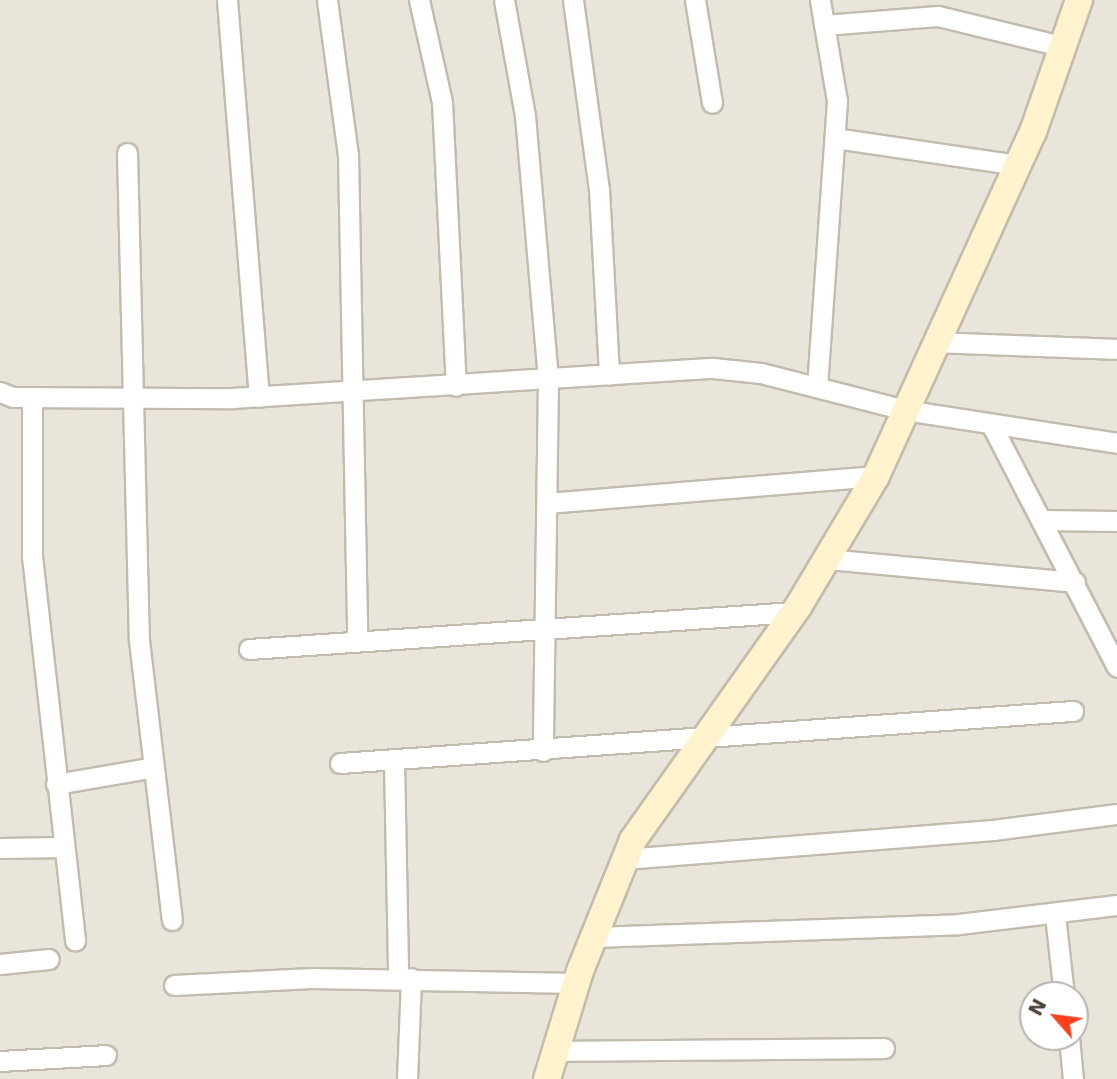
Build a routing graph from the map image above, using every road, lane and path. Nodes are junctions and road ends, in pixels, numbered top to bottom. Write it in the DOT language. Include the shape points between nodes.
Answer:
graph roads {
  1 [pos="227,0"];
  2 [pos="327,0"];
  3 [pos="419,0"];
  4 [pos="503,0"];
  5 [pos="573,0"];
  6 [pos="695,0"];
  7 [pos="820,0"];
  8 [pos="1079,0"];
  9 [pos="824,25"];
  10 [pos="1065,47"];
  11 [pos="712,103"];
  12 [pos="835,138"];
  13 [pos="127,153"];
  14 [pos="1018,165"];
  15 [pos="935,342"];
  16 [pos="1117,349"];
  17 [pos="609,375"];
  18 [pos="548,379"];
  19 [pos="456,386"];
  20 [pos="817,387"];
  21 [pos="0,392"];
  22 [pos="354,393"];
  23 [pos="33,397"];
  24 [pos="259,397"];
  25 [pos="130,398"];
  26 [pos="905,410"];
  27 [pos="992,426"];
  28 [pos="1117,443"];
  29 [pos="876,476"];
  30 [pos="547,503"];
  31 [pos="1042,520"];
  32 [pos="1117,521"];
  33 [pos="827,559"];
  34 [pos="1075,582"];
  35 [pos="794,612"];
  36 [pos="546,625"];
  37 [pos="1110,639"];
  38 [pos="357,640"];
  39 [pos="249,649"];
  40 [pos="1117,667"];
  41 [pos="1073,711"];
  42 [pos="705,737"];
  43 [pos="543,751"];
  44 [pos="394,760"];
  45 [pos="340,763"];
  46 [pos="154,767"];
  47 [pos="56,784"];
  48 [pos="1117,814"];
  49 [pos="63,847"];
  50 [pos="0,848"];
  51 [pos="624,859"];
  52 [pos="1117,905"];
  53 [pos="1055,915"];
  54 [pos="172,920"];
  55 [pos="593,937"];
  56 [pos="75,941"];
  57 [pos="49,959"];
  58 [pos="0,964"];
  59 [pos="405,978"];
  60 [pos="1062,981"];
  61 [pos="576,984"];
  62 [pos="174,985"];
  63 [pos="884,1048"];
  64 [pos="555,1051"];
  65 [pos="1070,1051"];
  66 [pos="106,1055"];
  67 [pos="0,1061"];
  68 [pos="407,1079"];
  69 [pos="547,1079"];
  70 [pos="1073,1079"];
  1 -- 24 [label="street"];
  2 -- 22 [label="street" via="348,155"];
  3 -- 19 [label="street" via="442,102"];
  4 -- 18 [label="street" via="525,116"];
  5 -- 17 [label="street" via="600,189"];
  6 -- 11 [label="street"];
  7 -- 9 [label="street"];
  8 -- 10 [label="street"];
  9 -- 10 [label="street" via="938,16"];
  9 -- 12 [label="street" via="836,80"];
  10 -- 14 [label="street"];
  12 -- 14 [label="street"];
  12 -- 20 [label="street"];
  13 -- 25 [label="street"];
  14 -- 15 [label="street"];
  15 -- 16 [label="street"];
  15 -- 26 [label="street"];
  17 -- 18 [label="street"];
  17 -- 20 [label="street" via="713,368"];
  18 -- 19 [label="street"];
  18 -- 30 [label="street"];
  19 -- 22 [label="street"];
  20 -- 26 [label="street"];
  21 -- 23 [label="street"];
  22 -- 24 [label="street"];
  22 -- 38 [label="street"];
  23 -- 25 [label="street"];
  23 -- 47 [label="street" via="32,556"];
  24 -- 25 [label="street"];
  25 -- 46 [label="street" via="139,640"];
  26 -- 27 [label="street"];
  26 -- 29 [label="street"];
  27 -- 28 [label="street"];
  27 -- 31 [label="street"];
  29 -- 30 [label="street"];
  29 -- 33 [label="street"];
  30 -- 36 [label="street"];
  31 -- 32 [label="street"];
  31 -- 34 [label="street"];
  33 -- 34 [label="street"];
  33 -- 35 [label="street"];
  34 -- 37 [label="street"];
  35 -- 36 [label="street"];
  35 -- 42 [label="street"];
  36 -- 38 [label="street"];
  36 -- 43 [label="street"];
  37 -- 40 [label="street"];
  38 -- 39 [label="street"];
  41 -- 42 [label="street"];
  42 -- 43 [label="street"];
  42 -- 51 [label="street"];
  43 -- 44 [label="street"];
  44 -- 45 [label="street"];
  44 -- 59 [label="street"];
  46 -- 47 [label="street"];
  46 -- 54 [label="street"];
  47 -- 49 [label="street"];
  48 -- 51 [label="street" via="993,830"];
  49 -- 50 [label="street"];
  49 -- 56 [label="street"];
  51 -- 55 [label="street"];
  52 -- 53 [label="street"];
  53 -- 55 [label="street" via="777,935"];
  53 -- 60 [label="street"];
  55 -- 61 [label="street"];
  57 -- 58 [label="street"];
  59 -- 61 [label="street"];
  59 -- 62 [label="street"];
  59 -- 68 [label="street"];
  61 -- 64 [label="street"];
  63 -- 64 [label="street"];
  64 -- 69 [label="street"];
  65 -- 70 [label="street"];
  66 -- 67 [label="street"];
}
